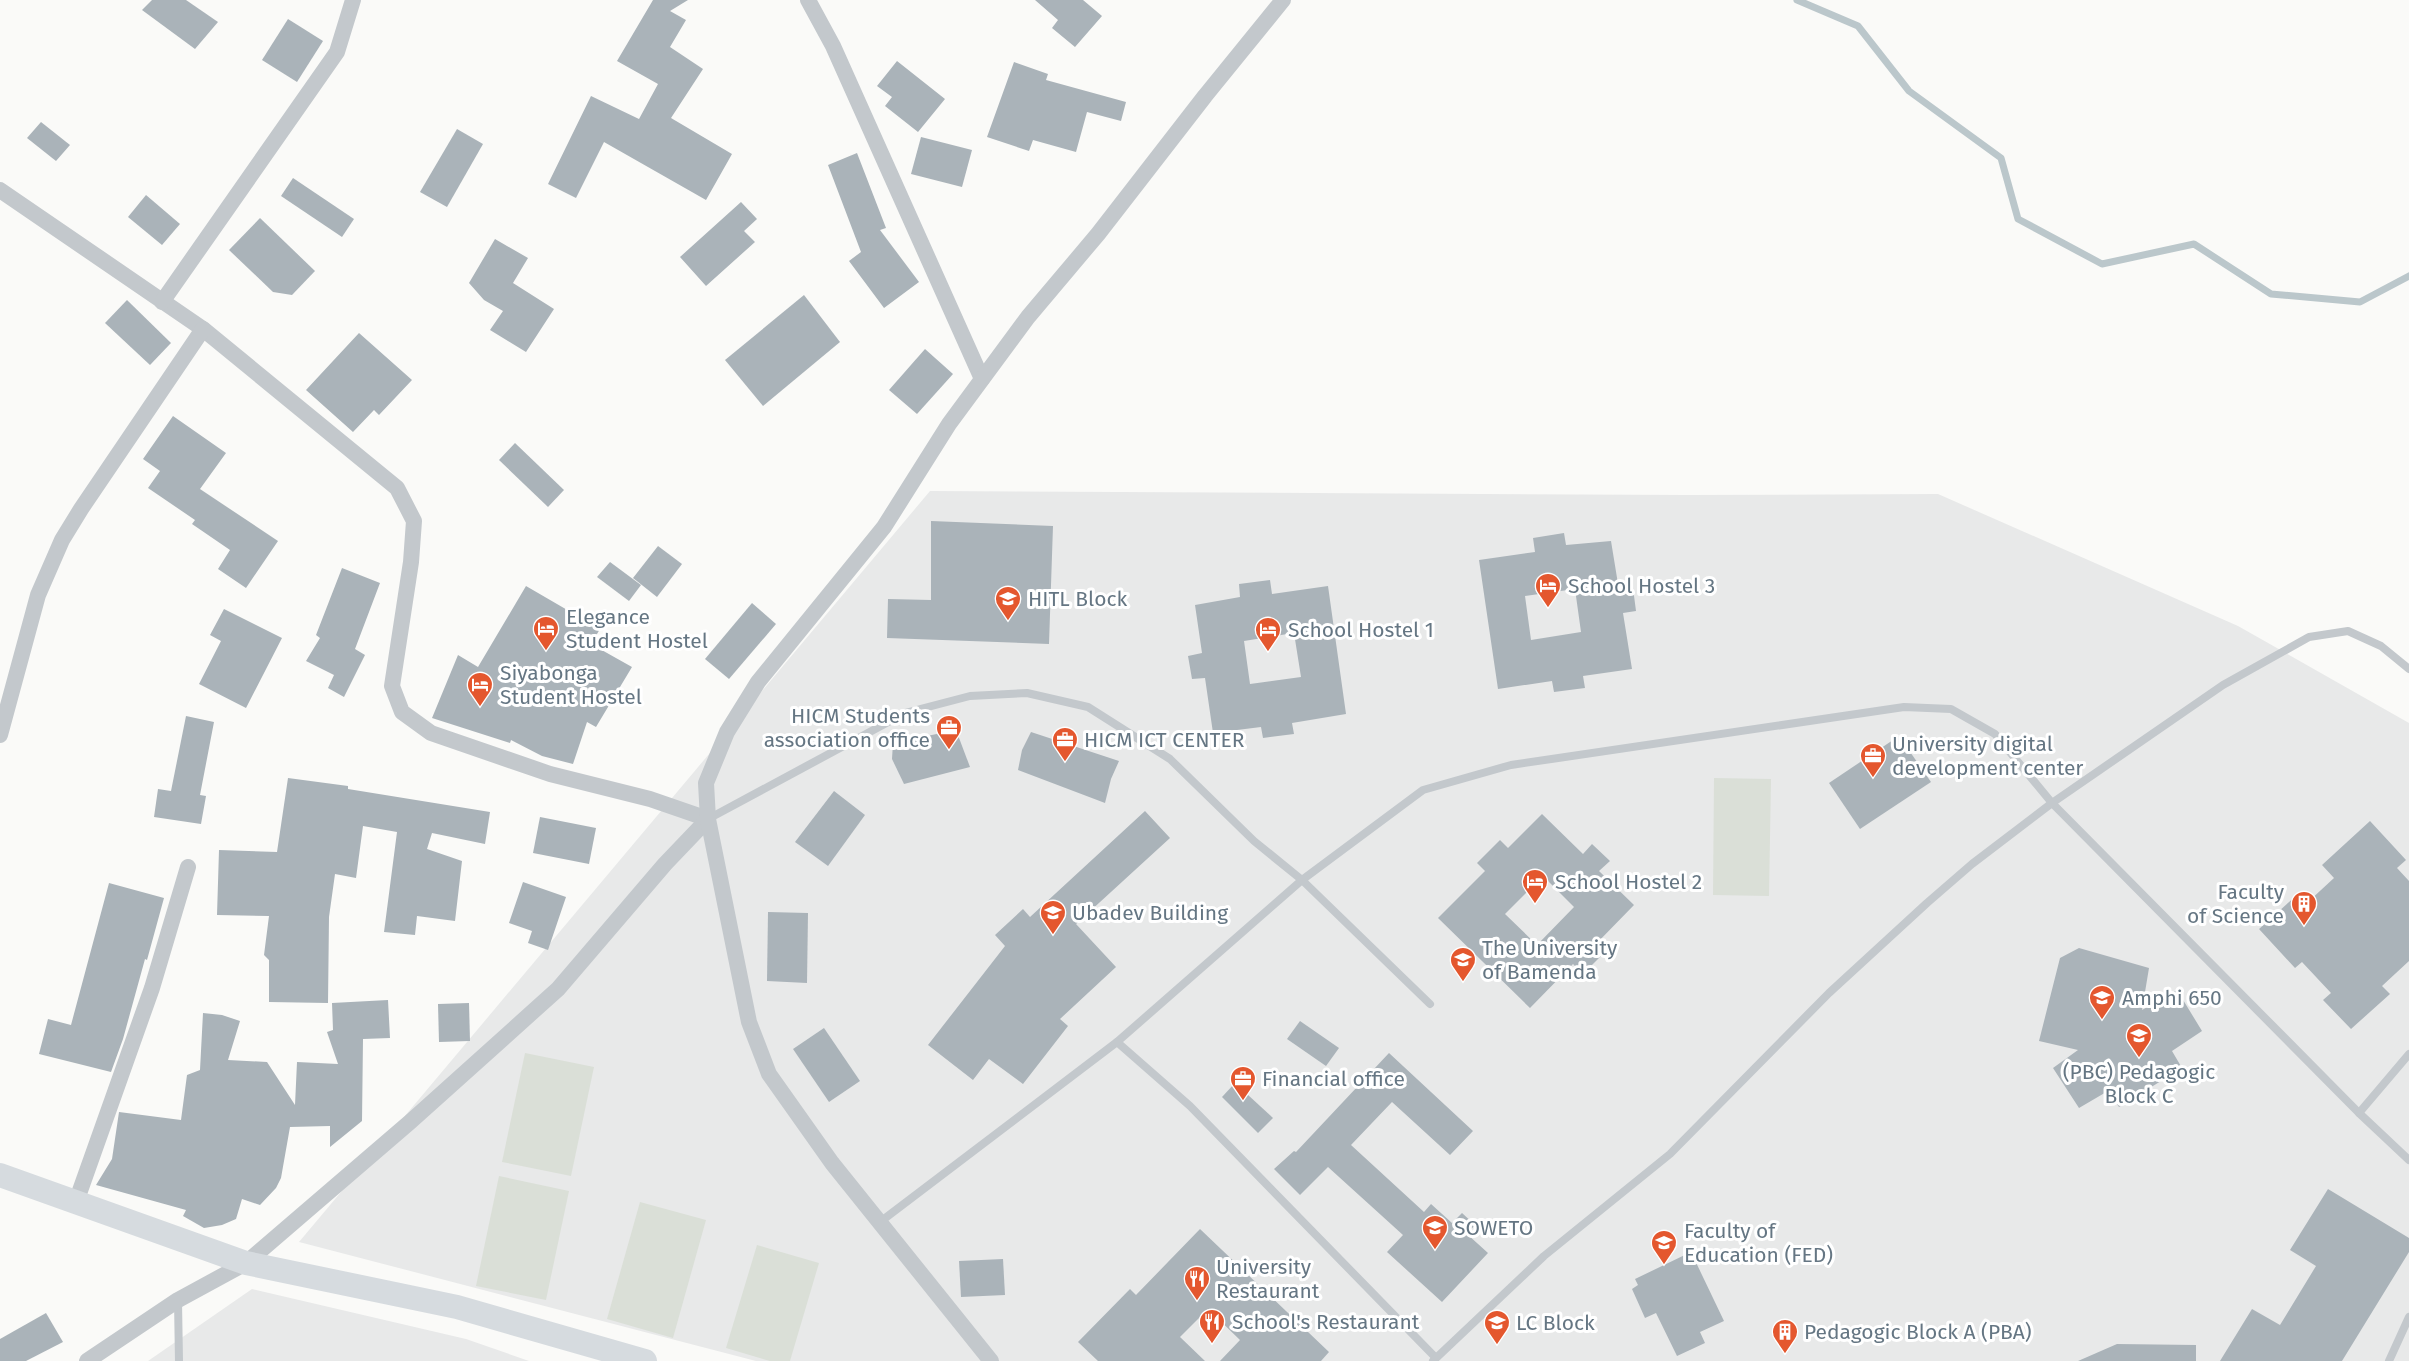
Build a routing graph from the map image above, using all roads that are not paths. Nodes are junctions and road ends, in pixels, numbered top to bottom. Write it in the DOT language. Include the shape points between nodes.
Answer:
graph roads {
  1 [pos="353,0"];
  2 [pos="808,0"];
  3 [pos="1283,0"];
  4 [pos="0,190"];
  5 [pos="162,302"];
  6 [pos="203,329"];
  7 [pos="982,379"];
  8 [pos="2409,669"];
  9 [pos="0,735"];
  10 [pos="2052,803"];
  11 [pos="708,819"];
  12 [pos="188,867"];
  13 [pos="1302,880"];
  14 [pos="1430,1004"];
  15 [pos="1117,1042"];
  16 [pos="2409,1054"];
  17 [pos="2359,1113"];
  18 [pos="2409,1160"];
  19 [pos="0,1175"];
  20 [pos="76,1202"];
  21 [pos="880,1222"];
  22 [pos="246,1263"];
  23 [pos="178,1300"];
  24 [pos="2409,1317"];
  25 [pos="1434,1359"];
  26 [pos="87,1361"];
  27 [pos="178,1361"];
  28 [pos="645,1361"];
  29 [pos="991,1361"];
  30 [pos="2389,1361"];
  1 -- 5 [label="street" via="337,52"];
  2 -- 7 [label="street" via="833,46"];
  3 -- 7 [label="street"];
  4 -- 5 [label="street"];
  5 -- 6 [label="street"];
  6 -- 9 [label="street" via="62,540 38,596"];
  6 -- 11 [label="street" via="397,488 414,521 392,686 402,712 431,733 550,774 650,799"];
  7 -- 11 [label="street" via="884,527 758,682 727,732 706,783"];
  8 -- 10 [label="lane" via="2381,646 2348,631 2309,637 2223,685"];
  10 -- 13 [label="lane" via="1995,734 1951,709 1904,707 1511,765 1478,774 1423,790"];
  10 -- 17 [label="lane"];
  10 -- 25 [label="lane" via="1927,903 1828,993 1670,1154 1544,1256"];
  11 -- 13 [label="lane" via="905,713 970,696 1027,693 1088,706 1170,759 1254,841"];
  11 -- 21 [label="street" via="749,1022 769,1074"];
  11 -- 22 [label="street" via="558,989"];
  12 -- 20 [label="street" via="152,988"];
  13 -- 14 [label="lane"];
  13 -- 15 [label="lane"];
  15 -- 21 [label="lane"];
  15 -- 25 [label="lane" via="1190,1106"];
  16 -- 17 [label="lane"];
  17 -- 18 [label="lane"];
  19 -- 20 [label="street"];
  20 -- 22 [label="street"];
  21 -- 29 [label="street"];
  22 -- 23 [label="street"];
  22 -- 28 [label="street" via="457,1306"];
  23 -- 26 [label="street"];
  23 -- 27 [label="lane"];
  24 -- 30 [label="lane"];
}
